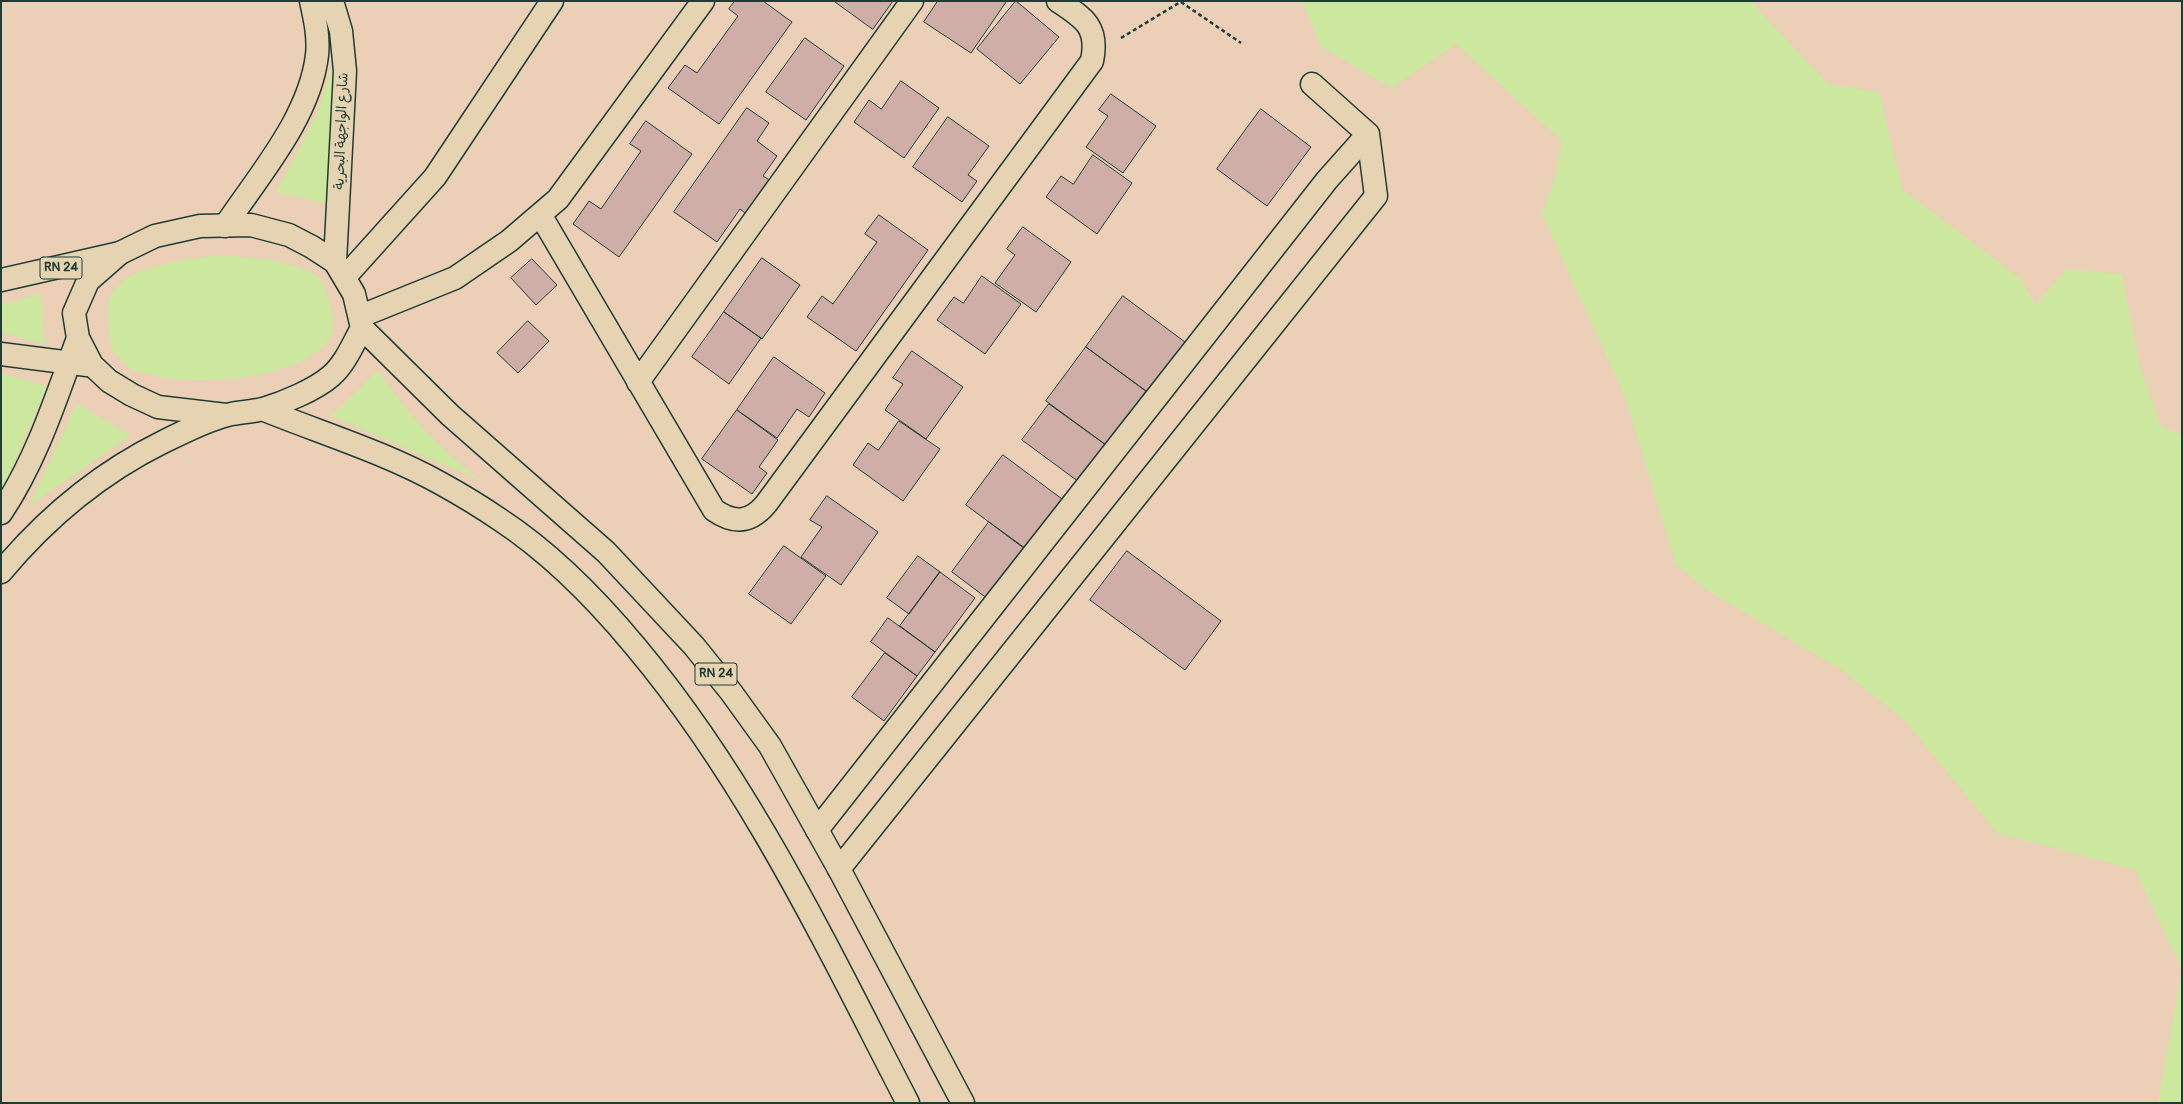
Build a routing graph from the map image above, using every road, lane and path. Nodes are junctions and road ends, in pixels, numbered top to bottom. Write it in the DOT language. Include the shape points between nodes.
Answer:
graph roads {
  1 [pos="311,1"];
  2 [pos="332,1"];
  3 [pos="552,1"];
  4 [pos="703,1"];
  5 [pos="912,1"];
  6 [pos="1058,1"];
  7 [pos="1181,2"];
  8 [pos="1241,43"];
  9 [pos="1095,47"];
  10 [pos="1312,84"];
  11 [pos="1368,134"];
  12 [pos="541,216"];
  13 [pos="225,226"];
  14 [pos="120,253"];
  15 [pos="340,270"];
  16 [pos="1,280"];
  17 [pos="361,322"];
  18 [pos="78,338"];
  19 [pos="1,354"];
  20 [pos="69,362"];
  21 [pos="92,365"];
  22 [pos="638,382"];
  23 [pos="262,409"];
  24 [pos="226,416"];
  25 [pos="1,513"];
  26 [pos="1,572"];
  27 [pos="818,830"];
  28 [pos="839,869"];
  29 [pos="908,1103"];
  30 [pos="963,1103"];
  1 -- 13 [label="main road" via="317,55 302,106 285,138"];
  2 -- 15 [label="main road, شارع الواجهة البحرية" via="341,30 345,71"];
  3 -- 15 [label="main road" via="435,177"];
  4 -- 12 [label="main road" via="558,199"];
  5 -- 22 [label="main road"];
  6 -- 9 [label="main road" via="1086,21 1093,33"];
  7 -- 8 [label="path"];
  7 -- 9 [label="path" via="1110,45"];
  9 -- 22 [label="main road" via="1092,61 1084,73 758,513 736,520 714,510"];
  10 -- 11 [label="main road"];
  11 -- 27 [label="main road" via="1327,180"];
  11 -- 28 [label="main road" via="1376,196"];
  12 -- 17 [label="main road" via="455,278"];
  12 -- 22 [label="main road"];
  13 -- 14 [label="main road" via="200,226 155,236"];
  13 -- 15 [label="main road" via="251,225 289,235 312,247"];
  14 -- 16 [label="main road, RN 24"];
  14 -- 18 [label="main road" via="88,280 74,313"];
  15 -- 17 [label="main road" via="354,294"];
  17 -- 23 [label="main road" via="346,356 331,376 303,393"];
  17 -- 27 [label="main road, RN 24" via="450,415 606,552 659,606 727,686 770,746"];
  18 -- 20 [label="main road"];
  18 -- 21 [label="main road"];
  19 -- 20 [label="main road"];
  20 -- 21 [label="main road"];
  20 -- 25 [label="main road" via="46,427 27,470"];
  21 -- 24 [label="main road" via="109,381 158,407"];
  23 -- 24 [label="main road"];
  23 -- 29 [label="main road" via="377,454 439,482 501,520 552,560 608,614 666,682 738,786 778,854"];
  24 -- 26 [label="main road" via="163,442 75,496 29,538"];
  27 -- 28 [label="main road, RN 24"];
  28 -- 30 [label="main road, RN 24"];
}
